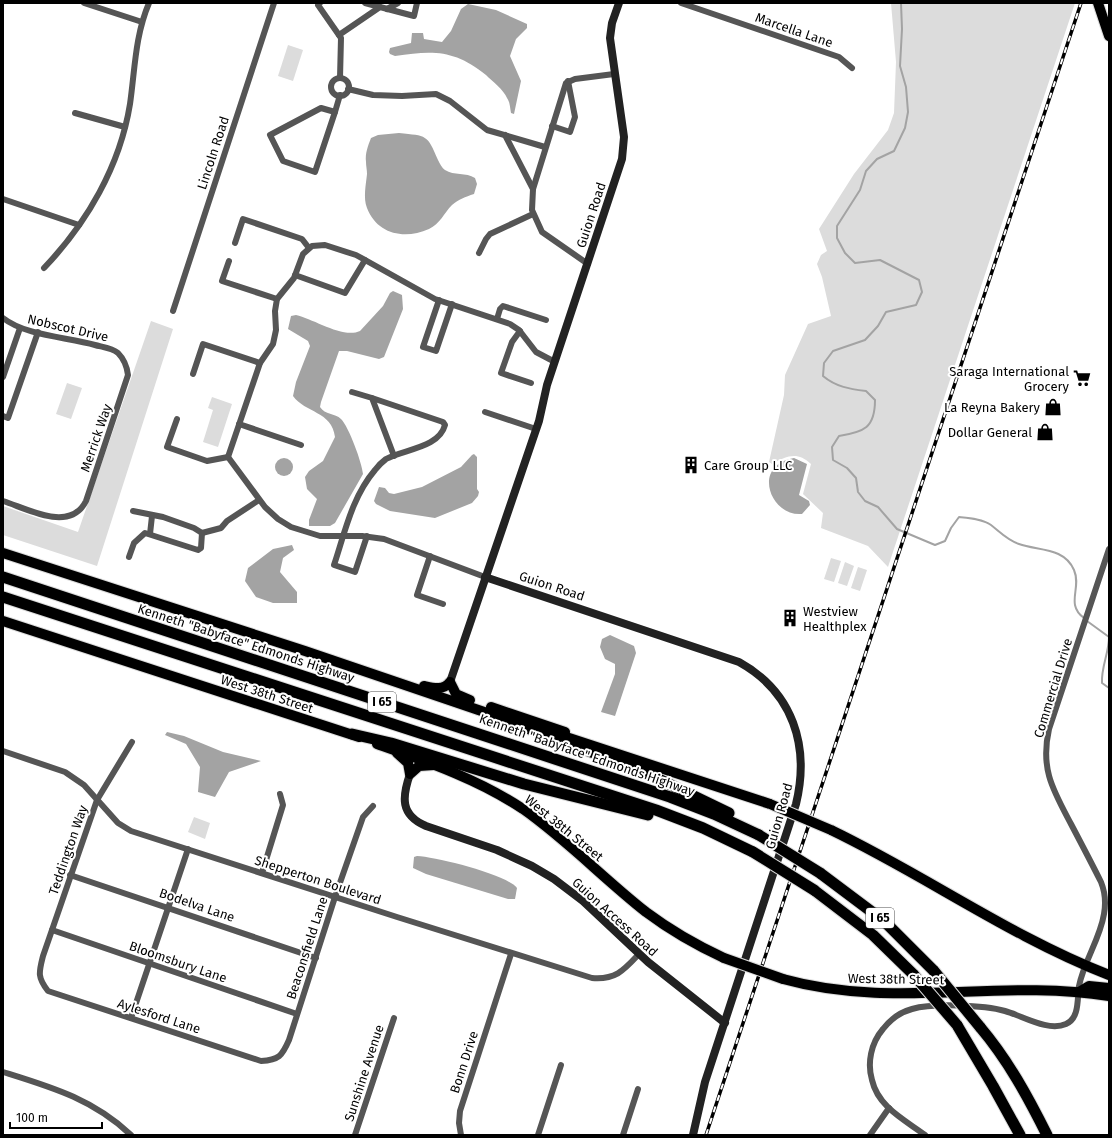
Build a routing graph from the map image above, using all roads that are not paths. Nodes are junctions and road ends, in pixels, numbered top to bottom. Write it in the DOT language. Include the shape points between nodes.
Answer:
graph roads {
  1 [pos="84,3"];
  2 [pos="149,3"];
  3 [pos="274,3"];
  4 [pos="320,3"];
  5 [pos="365,3"];
  6 [pos="398,3"];
  7 [pos="418,3"];
  8 [pos="619,3"];
  9 [pos="680,3"];
  10 [pos="1098,3"];
  11 [pos="380,7"];
  12 [pos="387,9"];
  13 [pos="142,22"];
  14 [pos="1108,32"];
  15 [pos="339,35"];
  16 [pos="852,68"];
  17 [pos="614,74"];
  18 [pos="340,78"];
  19 [pos="568,81"];
  20 [pos="348,89"];
  21 [pos="340,95"];
  22 [pos="334,112"];
  23 [pos="75,113"];
  24 [pos="552,126"];
  25 [pos="125,127"];
  26 [pos="505,135"];
  27 [pos="545,147"];
  28 [pos="533,189"];
  29 [pos="3,199"];
  30 [pos="533,214"];
  31 [pos="79,225"];
  32 [pos="235,243"];
  33 [pos="309,248"];
  34 [pos="479,253"];
  35 [pos="365,260"];
  36 [pos="229,261"];
  37 [pos="588,264"];
  38 [pos="44,268"];
  39 [pos="295,275"];
  40 [pos="277,299"];
  41 [pos="439,300"];
  42 [pos="452,304"];
  43 [pos="173,311"];
  44 [pos="3,318"];
  45 [pos="497,319"];
  46 [pos="546,320"];
  47 [pos="20,328"];
  48 [pos="520,331"];
  49 [pos="38,332"];
  50 [pos="555,362"];
  51 [pos="125,363"];
  52 [pos="260,363"];
  53 [pos="192,374"];
  54 [pos="3,377"];
  55 [pos="531,384"];
  56 [pos="352,392"];
  57 [pos="372,398"];
  58 [pos="485,412"];
  59 [pos="3,416"];
  60 [pos="177,420"];
  61 [pos="239,424"];
  62 [pos="536,429"];
  63 [pos="301,445"];
  64 [pos="394,456"];
  65 [pos="228,457"];
  66 [pos="259,500"];
  67 [pos="3,501"];
  68 [pos="133,511"];
  69 [pos="152,516"];
  70 [pos="150,534"];
  71 [pos="344,536"];
  72 [pos="367,536"];
  73 [pos="202,537"];
  74 [pos="1109,549"];
  75 [pos="3,553"];
  76 [pos="430,556"];
  77 [pos="129,557"];
  78 [pos="3,577"];
  79 [pos="485,577"];
  80 [pos="3,597"];
  81 [pos="443,604"];
  82 [pos="3,621"];
  83 [pos="388,679"];
  84 [pos="450,682"];
  85 [pos="492,715"];
  86 [pos="352,734"];
  87 [pos="132,742"];
  88 [pos="395,750"];
  89 [pos="3,751"];
  90 [pos="612,752"];
  91 [pos="438,765"];
  92 [pos="410,774"];
  93 [pos="280,794"];
  94 [pos="97,800"];
  95 [pos="373,806"];
  96 [pos="703,828"];
  97 [pos="758,835"];
  98 [pos="188,849"];
  99 [pos="262,873"];
  100 [pos="70,874"];
  101 [pos="335,897"];
  102 [pos="169,907"];
  103 [pos="52,930"];
  104 [pos="511,954"];
  105 [pos="638,954"];
  106 [pos="316,958"];
  107 [pos="150,964"];
  108 [pos="1086,966"];
  109 [pos="39,972"];
  110 [pos="1109,975"];
  111 [pos="1109,988"];
  112 [pos="1078,992"];
  113 [pos="1109,996"];
  114 [pos="297,1014"];
  115 [pos="131,1018"];
  116 [pos="394,1018"];
  117 [pos="725,1023"];
  118 [pos="283,1054"];
  119 [pos="561,1065"];
  120 [pos="3,1072"];
  121 [pos="638,1089"];
  122 [pos="889,1108"];
  123 [pos="131,1135"];
  124 [pos="355,1135"];
  125 [pos="461,1135"];
  126 [pos="538,1135"];
  127 [pos="623,1135"];
  128 [pos="693,1135"];
  129 [pos="870,1135"];
  130 [pos="925,1135"];
  131 [pos="1020,1135"];
  132 [pos="1047,1135"];
  1 -- 13 [label="street"];
  2 -- 13 [label="street"];
  3 -- 43 [label="street, Lincoln Road"];
  4 -- 15 [label="street" via="318,5"];
  5 -- 11 [label="street"];
  6 -- 12 [label="street"];
  7 -- 12 [label="street" via="413,16"];
  8 -- 17 [label="street, Guion Road" via="610,38"];
  9 -- 16 [label="street, Marcella Lane" via="839,57"];
  10 -- 14 [label="main road"];
  11 -- 12 [label="street"];
  11 -- 15 [label="street"];
  13 -- 25 [label="street" via="135,48 132,89"];
  15 -- 18 [label="street" via="342,41"];
  17 -- 19 [label="street"];
  17 -- 37 [label="street, Guion Road" via="624,137 623,154"];
  18 -- 20 [label="street" via="346,80"];
  18 -- 21 [label="street" via="333,80 331,87 333,92"];
  19 -- 24 [label="street" via="564,86"];
  19 -- 24 [label="street" via="575,117 570,132"];
  20 -- 21 [label="street" via="345,94"];
  20 -- 26 [label="street" via="373,95 436,94 450,101 485,128"];
  21 -- 22 [label="street"];
  22 -- 22 [label="street" via="315,172 283,161 270,135 321,108"];
  23 -- 25 [label="street"];
  24 -- 27 [label="street"];
  25 -- 31 [label="street" via="110,170"];
  26 -- 27 [label="street"];
  26 -- 28 [label="street"];
  27 -- 28 [label="street"];
  28 -- 30 [label="street"];
  29 -- 31 [label="street"];
  30 -- 34 [label="street" via="490,234"];
  30 -- 37 [label="street" via="544,235"];
  31 -- 38 [label="street"];
  32 -- 33 [label="street" via="243,220 302,239"];
  33 -- 35 [label="street" via="325,245"];
  33 -- 39 [label="street" via="302,255"];
  35 -- 39 [label="street" via="345,293"];
  35 -- 41 [label="street"];
  36 -- 40 [label="street" via="222,281"];
  37 -- 50 [label="street, Guion Road"];
  39 -- 40 [label="street"];
  40 -- 52 [label="street" via="275,338 271,349"];
  41 -- 42 [label="street"];
  41 -- 42 [label="street" via="423,346 436,351"];
  42 -- 45 [label="street"];
  44 -- 47 [label="street, Nobscot Drive"];
  45 -- 46 [label="street" via="503,306"];
  45 -- 48 [label="street" via="513,325"];
  47 -- 49 [label="street, Nobscot Drive"];
  47 -- 54 [label="street"];
  48 -- 50 [label="street" via="536,352"];
  48 -- 55 [label="street" via="512,342 501,373"];
  49 -- 51 [label="street, Nobscot Drive" via="107,348 118,353"];
  49 -- 59 [label="street" via="8,418"];
  50 -- 62 [label="street, Guion Road"];
  51 -- 67 [label="street, Merrick Way" via="128,373 126,384 86,501 80,509 73,515 53,518"];
  52 -- 53 [label="street" via="203,344"];
  52 -- 61 [label="street"];
  56 -- 57 [label="street"];
  57 -- 64 [label="street"];
  57 -- 64 [label="street" via="445,424 441,434 434,440"];
  58 -- 62 [label="street"];
  60 -- 65 [label="street" via="167,447 207,461"];
  61 -- 63 [label="street"];
  61 -- 65 [label="street"];
  62 -- 79 [label="street, Guion Road"];
  64 -- 71 [label="street" via="384,461 364,485 352,510"];
  65 -- 66 [label="street"];
  66 -- 71 [label="street" via="278,519 296,530 320,536"];
  66 -- 73 [label="street" via="227,521 221,528"];
  68 -- 69 [label="street"];
  69 -- 70 [label="street"];
  69 -- 73 [label="street" via="194,528"];
  70 -- 73 [label="street" via="198,550 201,548"];
  70 -- 77 [label="street" via="144,534 134,543"];
  71 -- 72 [label="street"];
  71 -- 72 [label="street" via="334,565 355,572"];
  72 -- 76 [label="street" via="395,542"];
  74 -- 108 [label="street, Commercial Drive" via="1049,729 1046,752 1048,775 1053,791 1100,879 1104,893 1103,919"];
  75 -- 83 [label="main road"];
  76 -- 79 [label="street"];
  76 -- 81 [label="street" via="417,595"];
  78 -- 97 [label="highway, Kenneth \"Babyface\" Edmonds Highway / I 65" via="670,797"];
  79 -- 84 [label="street, Guion Road"];
  79 -- 117 [label="street, Guion Road" via="729,657 744,664 761,678 786,708 801,751 802,775 799,794"];
  80 -- 96 [label="highway, I 65" via="601,792"];
  82 -- 86 [label="main road, West 38th Street"];
  83 -- 84 [label="main road" via="433,688 444,687"];
  83 -- 85 [label="main road"];
  84 -- 90 [label="main road" via="454,691 463,698 577,736"];
  85 -- 90 [label="main road"];
  85 -- 97 [label="highway" via="642,771 727,812"];
  86 -- 88 [label="main road, West 38th Street"];
  86 -- 96 [label="highway" via="391,743 524,784"];
  87 -- 94 [label="street, Teddington Way"];
  88 -- 91 [label="main road, West 38th Street"];
  88 -- 92 [label="main road" via="406,761"];
  89 -- 94 [label="street, Shepperton Boulevard" via="65,772 84,785"];
  90 -- 108 [label="main road, bridge" via="770,804 831,830 1005,926"];
  91 -- 92 [label="main road" via="421,766"];
  91 -- 112 [label="main road, West 38th Street, bridge" via="483,786 522,809 660,922 724,958 784,979 820,988 867,994 1020,990"];
  92 -- 105 [label="street, Guion Access Road" via="404,801 415,820 497,850 537,869 583,902"];
  93 -- 99 [label="street" via="283,805"];
  94 -- 98 [label="street, Shepperton Boulevard" via="118,823 131,831"];
  94 -- 100 [label="street, Teddington Way"];
  95 -- 101 [label="street, Beaconsfield Lane" via="363,817"];
  96 -- 131 [label="highway, I 65, bridge" via="753,852 814,890 873,935 914,975 957,1026 994,1086"];
  97 -- 132 [label="highway, Kenneth \"Babyface\" Edmonds Highway / I 65, bridge" via="820,873 884,921 934,971 1004,1058"];
  98 -- 99 [label="street, Shepperton Boulevard"];
  98 -- 102 [label="street"];
  99 -- 101 [label="street, Shepperton Boulevard"];
  100 -- 102 [label="street, Bodelva Lane"];
  100 -- 103 [label="street, Teddington Way"];
  101 -- 104 [label="street, Shepperton Boulevard"];
  101 -- 106 [label="street, Beaconsfield Lane"];
  102 -- 106 [label="street, Bodelva Lane"];
  102 -- 107 [label="street"];
  103 -- 107 [label="street, Bloomsbury Lane"];
  103 -- 109 [label="street, Teddington Way"];
  104 -- 105 [label="street, Shepperton Boulevard" via="592,978 605,979 626,968"];
  104 -- 125 [label="street, Bonn Drive" via="460,1111"];
  105 -- 117 [label="street, Guion Access Road"];
  106 -- 114 [label="street, Beaconsfield Lane"];
  107 -- 114 [label="street, Bloomsbury Lane"];
  107 -- 115 [label="street"];
  108 -- 110 [label="main road"];
  108 -- 112 [label="street, Commercial Drive"];
  109 -- 115 [label="street, Aylesford Lane" via="42,983 48,990"];
  111 -- 112 [label="main road" via="1089,986"];
  112 -- 113 [label="main road, West 38th Street"];
  112 -- 122 [label="street, Commercial Drive" via="1075,1015 1067,1024 1060,1025 1049,1025 985,1007 919,1007 899,1015 878,1035 870,1062 874,1088"];
  114 -- 118 [label="street, Beaconsfield Lane"];
  115 -- 118 [label="street, Aylesford Lane" via="261,1061 273,1061"];
  116 -- 124 [label="street, Sunshine Avenue"];
  117 -- 128 [label="street, Guion Road" via="705,1082"];
  119 -- 126 [label="street"];
  120 -- 123 [label="street" via="83,1100"];
  121 -- 127 [label="street"];
  122 -- 129 [label="street"];
  122 -- 130 [label="street, Commercial Drive"];
}
